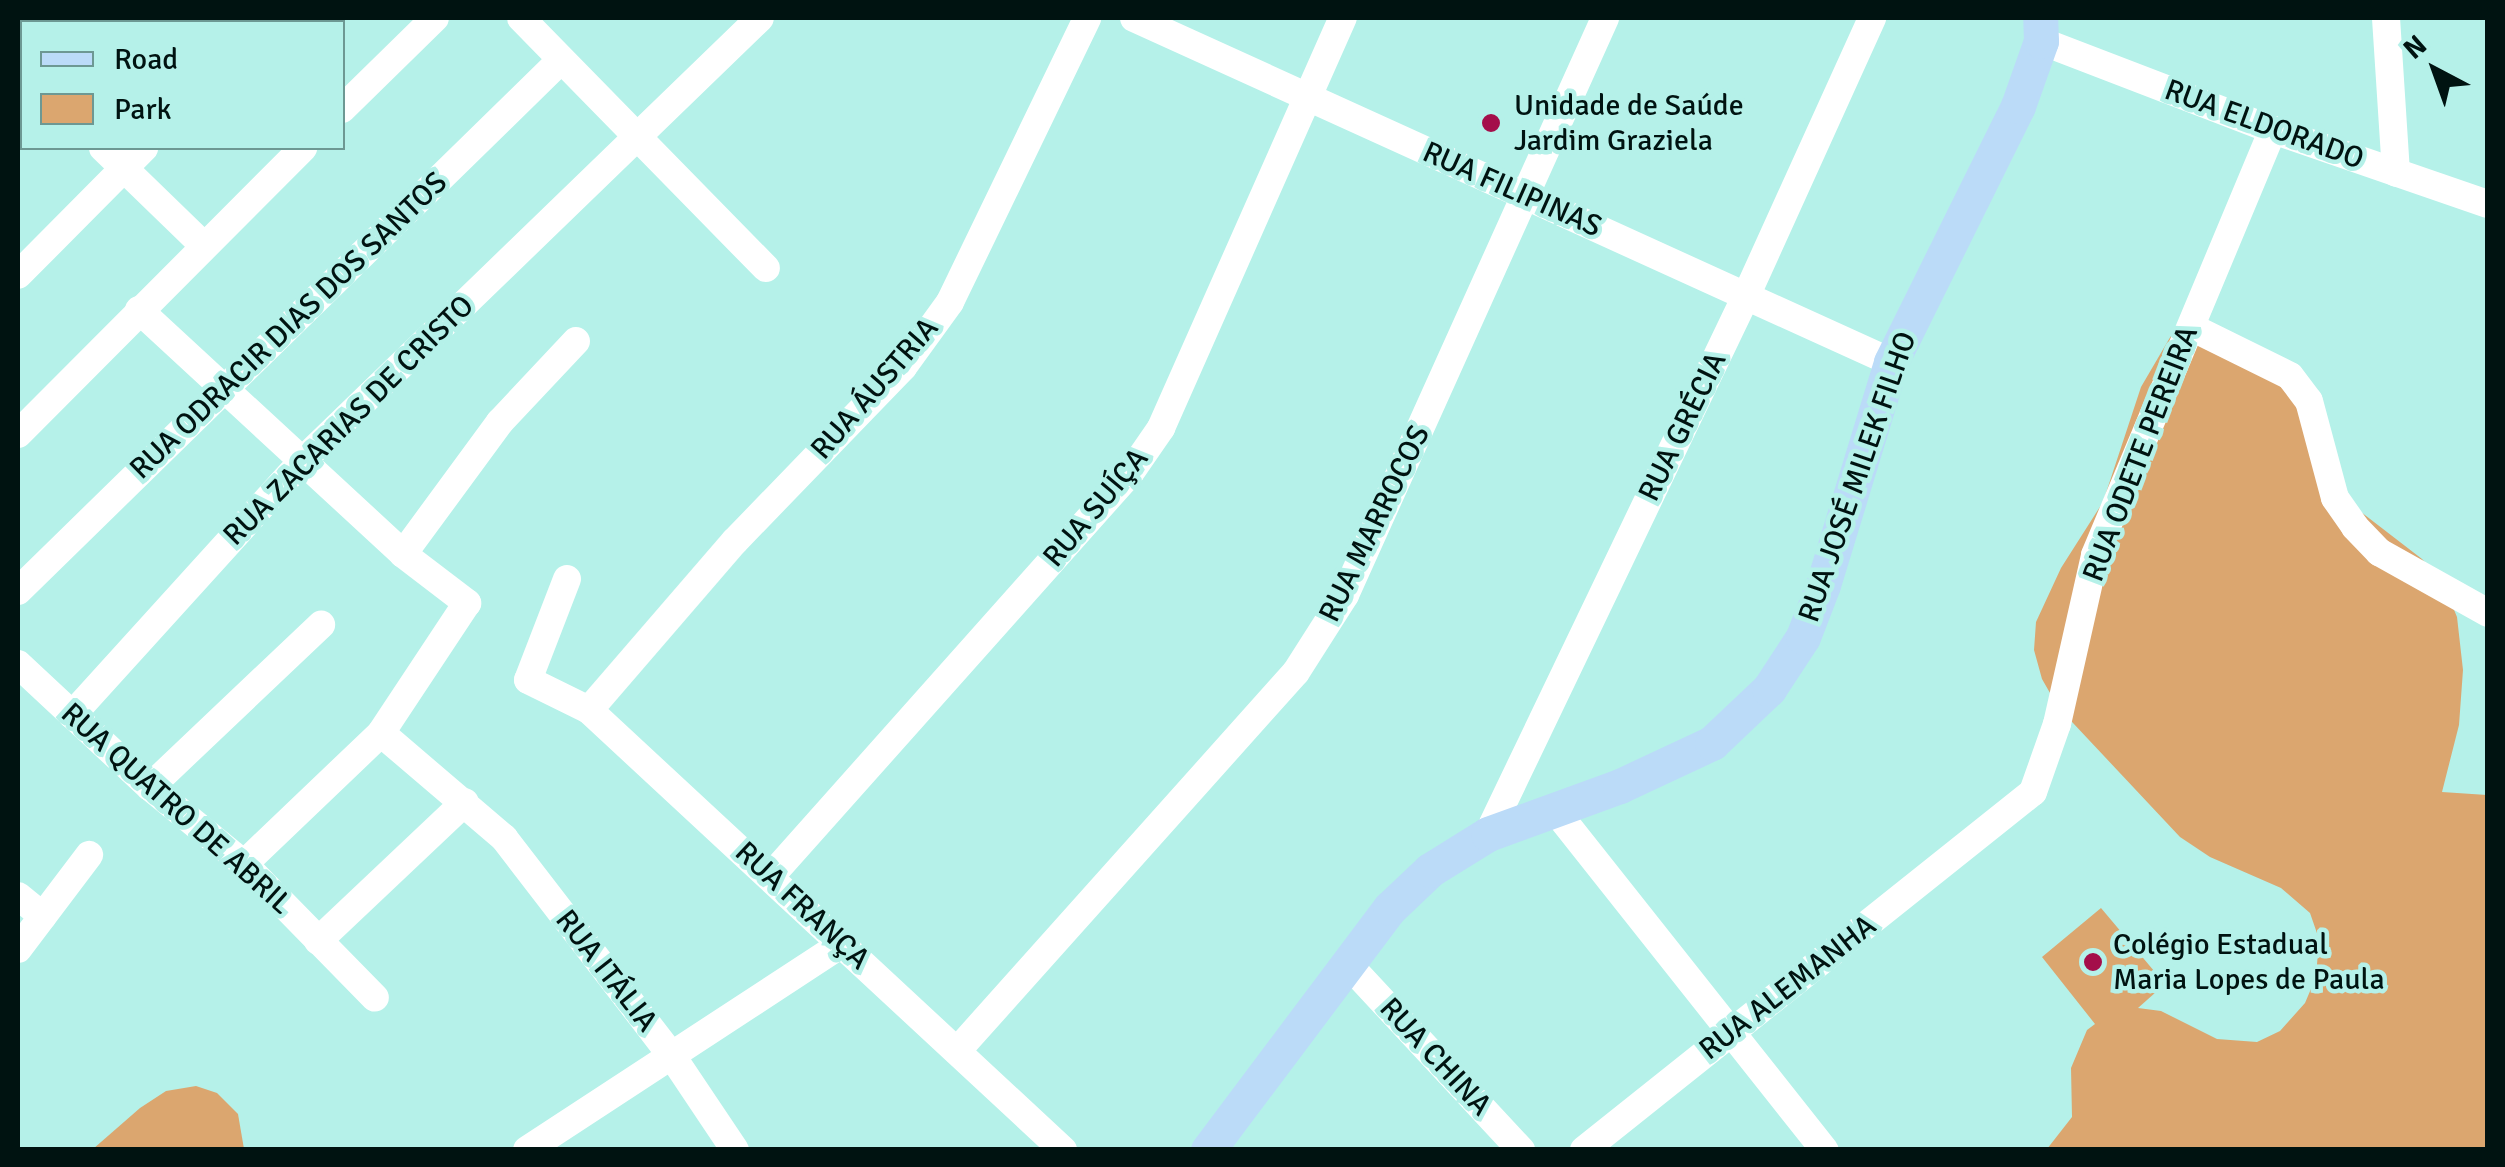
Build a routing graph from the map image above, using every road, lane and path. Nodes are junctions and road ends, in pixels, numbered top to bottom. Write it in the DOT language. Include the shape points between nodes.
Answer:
graph roads {
  1 [pos="436,18"];
  2 [pos="521,18"];
  3 [pos="760,18"];
  4 [pos="1088,18"];
  5 [pos="1134,18"];
  6 [pos="1344,18"];
  7 [pos="1605,18"];
  8 [pos="1872,18"];
  9 [pos="2386,18"];
  10 [pos="2040,29"];
  11 [pos="560,60"];
  12 [pos="1305,98"];
  13 [pos="345,106"];
  14 [pos="2273,130"];
  15 [pos="636,137"];
  16 [pos="109,150"];
  17 [pos="301,150"];
  18 [pos="134,158"];
  19 [pos="2396,173"];
  20 [pos="1526,196"];
  21 [pos="2488,204"];
  22 [pos="204,245"];
  23 [pos="766,268"];
  24 [pos="18,276"];
  25 [pos="1747,294"];
  26 [pos="140,310"];
  27 [pos="2191,327"];
  28 [pos="576,340"];
  29 [pos="1891,362"];
  30 [pos="225,390"];
  31 [pos="18,434"];
  32 [pos="302,461"];
  33 [pos="403,554"];
  34 [pos="567,578"];
  35 [pos="18,591"];
  36 [pos="2488,613"];
  37 [pos="321,625"];
  38 [pos="18,664"];
  39 [pos="589,710"];
  40 [pos="72,715"];
  41 [pos="381,733"];
  42 [pos="150,787"];
  43 [pos="465,802"];
  44 [pos="1555,810"];
  45 [pos="1993,827"];
  46 [pos="1488,834"];
  47 [pos="89,856"];
  48 [pos="244,864"];
  49 [pos="770,877"];
  50 [pos="18,896"];
  51 [pos="43,916"];
  52 [pos="318,941"];
  53 [pos="842,944"];
  54 [pos="18,949"];
  55 [pos="1349,965"];
  56 [pos="374,998"];
  57 [pos="1732,1032"];
  58 [pos="958,1051"];
  59 [pos="672,1056"];
  60 [pos="528,1150"];
  61 [pos="735,1150"];
  62 [pos="1063,1150"];
  63 [pos="1208,1150"];
  64 [pos="1521,1150"];
  65 [pos="1584,1150"];
  66 [pos="1824,1150"];
  1 -- 13 [label="street"];
  2 -- 11 [label="street"];
  3 -- 15 [label="street, RUA ZACARIAS DE CRISTO"];
  4 -- 39 [label="street, RUA ÁUSTRIA" via="941,315 903,367 734,541"];
  5 -- 12 [label="street, RUA FILIPINAS"];
  6 -- 12 [label="street, RUA SUÍÇA"];
  7 -- 20 [label="street, RUA MARROCOS"];
  8 -- 25 [label="street, RUA GRÉCIA"];
  9 -- 19 [label="street"];
  10 -- 14 [label="street, RUA ELDORADO"];
  10 -- 29 [label="main road, RUA JOSÉ MILEK FILHO" via="2018,106"];
  11 -- 15 [label="street"];
  11 -- 30 [label="street, RUA ODRACIR DIAS DOS SANTOS"];
  12 -- 20 [label="street, RUA FILIPINAS"];
  12 -- 49 [label="street, RUA SUÍÇA" via="1161,428 1130,474"];
  14 -- 19 [label="street, RUA ELDORADO"];
  14 -- 27 [label="street, RUA ODETE PEREIRA"];
  15 -- 23 [label="street"];
  15 -- 32 [label="street, RUA ZACARIAS DE CRISTO"];
  16 -- 18 [label="street"];
  17 -- 22 [label="street"];
  18 -- 22 [label="street"];
  18 -- 24 [label="street"];
  19 -- 21 [label="street, RUA ELDORADO"];
  20 -- 25 [label="street, RUA FILIPINAS"];
  20 -- 58 [label="street, RUA MARROCOS" via="1345,595 1296,672"];
  22 -- 26 [label="street"];
  25 -- 29 [label="street, RUA FILIPINAS"];
  25 -- 46 [label="street, RUA GRÉCIA"];
  26 -- 30 [label="street"];
  26 -- 31 [label="street"];
  27 -- 36 [label="street" via="2290,376 2308,401 2335,498 2355,527 2379,552"];
  27 -- 45 [label="street, RUA ODETE PEREIRA" via="2095,555 2056,724 2033,792"];
  28 -- 33 [label="street" via="500,422"];
  29 -- 44 [label="main road, RUA JOSÉ MILEK FILHO" via="1823,586 1803,637 1769,689 1712,743"];
  30 -- 32 [label="street"];
  30 -- 35 [label="street, RUA ODRACIR DIAS DOS SANTOS"];
  32 -- 33 [label="street"];
  32 -- 40 [label="street, RUA ZACARIAS DE CRISTO"];
  33 -- 41 [label="street" via="467,603"];
  34 -- 39 [label="street, RUA FRANÇA" via="528,680"];
  37 -- 42 [label="street"];
  38 -- 40 [label="street, RUA QUATRO DE ABRIL"];
  39 -- 49 [label="street, RUA FRANÇA"];
  40 -- 42 [label="street, RUA QUATRO DE ABRIL"];
  41 -- 43 [label="street, RUA ITÁLIA"];
  41 -- 48 [label="street"];
  42 -- 48 [label="street, RUA QUATRO DE ABRIL"];
  43 -- 52 [label="street"];
  43 -- 59 [label="street, RUA ITÁLIA" via="504,838"];
  44 -- 46 [label="main road, RUA JOSÉ MILEK FILHO"];
  44 -- 57 [label="street"];
  45 -- 57 [label="street, RUA ALEMANHA"];
  46 -- 55 [label="main road, RUA JOSÉ MILEK FILHO" via="1430,870 1390,908"];
  47 -- 51 [label="street"];
  48 -- 52 [label="street, RUA QUATRO DE ABRIL"];
  49 -- 53 [label="street, RUA FRANÇA"];
  50 -- 51 [label="street"];
  51 -- 54 [label="street"];
  52 -- 56 [label="street, RUA QUATRO DE ABRIL"];
  53 -- 58 [label="street, RUA FRANÇA"];
  53 -- 59 [label="street"];
  55 -- 63 [label="main road, RUA JOSÉ MILEK FILHO"];
  55 -- 64 [label="street, RUA CHINA"];
  57 -- 65 [label="street, RUA ALEMANHA"];
  57 -- 66 [label="street"];
  58 -- 62 [label="street, RUA FRANÇA"];
  59 -- 60 [label="street"];
  59 -- 61 [label="street, RUA ITÁLIA"];
}
